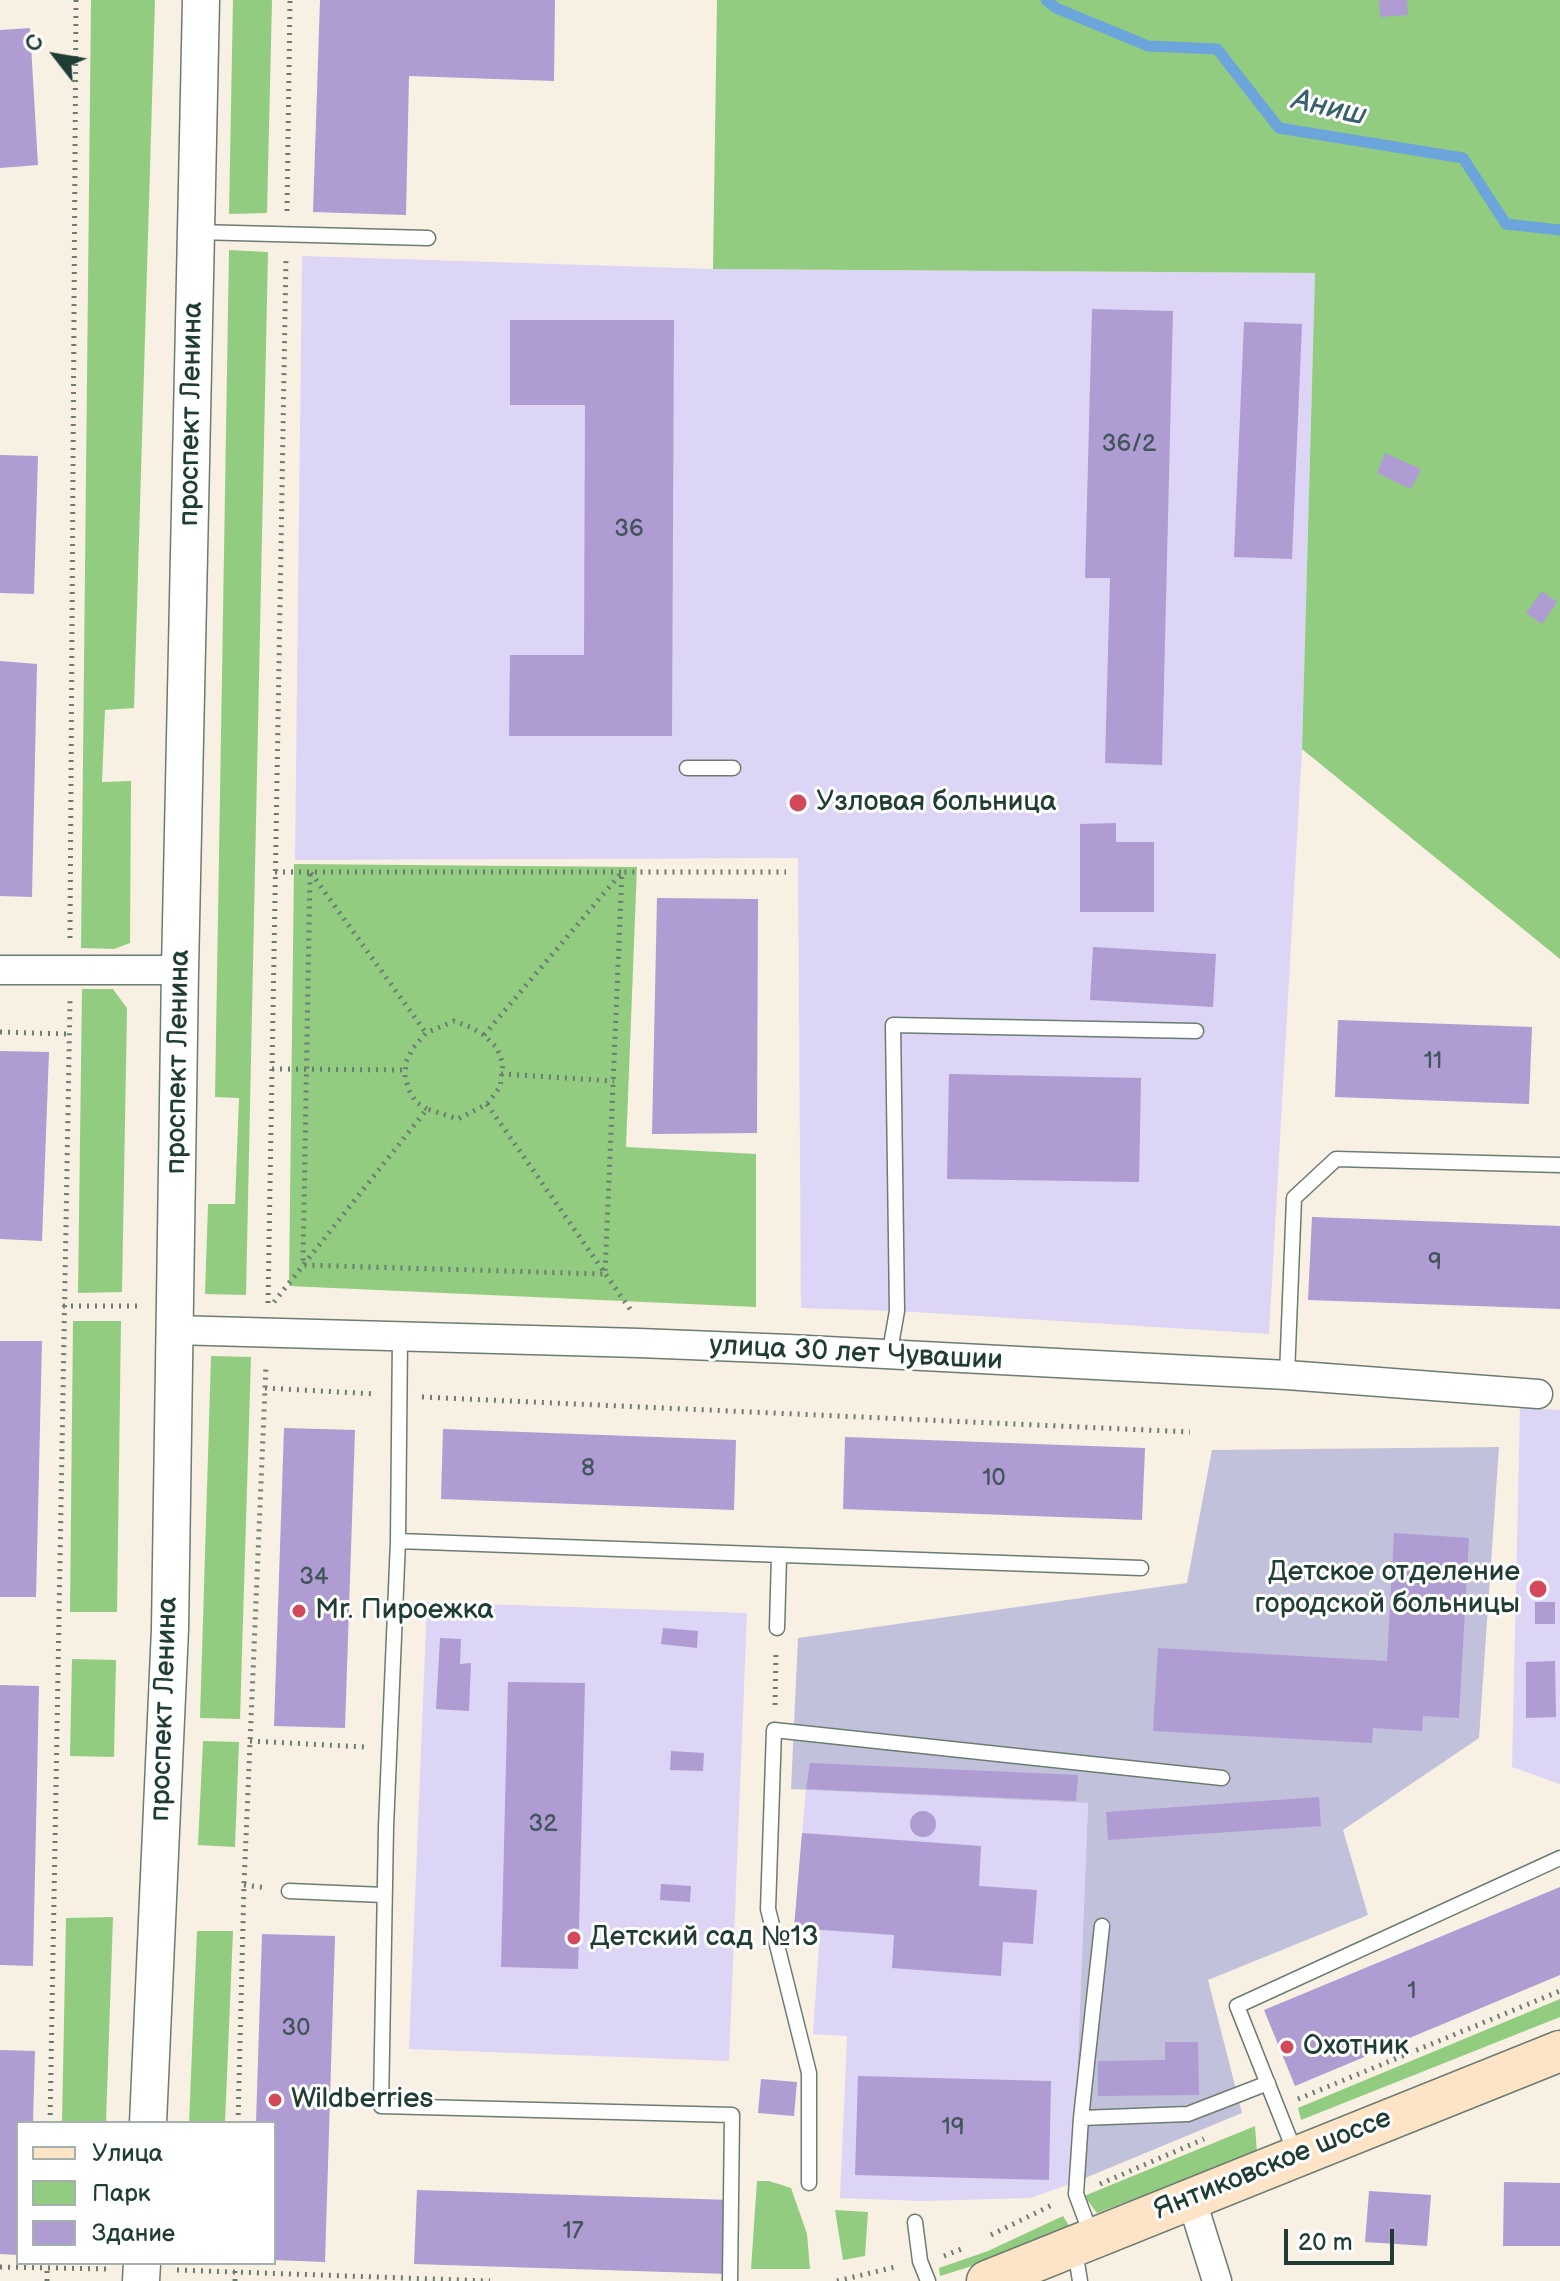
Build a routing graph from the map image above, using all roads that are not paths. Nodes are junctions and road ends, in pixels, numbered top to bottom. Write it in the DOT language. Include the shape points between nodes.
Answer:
graph roads {
  1 [pos="201,0"];
  2 [pos="196,232"];
  3 [pos="428,238"];
  4 [pos="687,768"];
  5 [pos="733,768"];
  6 [pos="0,970"];
  7 [pos="180,970"];
  8 [pos="1196,1031"];
  9 [pos="1560,1165"];
  10 [pos="174,1330"];
  11 [pos="400,1336"];
  12 [pos="889,1356"];
  13 [pos="1287,1375"];
  14 [pos="1538,1394"];
  15 [pos="398,1541"];
  16 [pos="779,1556"];
  17 [pos="1141,1568"];
  18 [pos="777,1628"];
  19 [pos="1222,1778"];
  20 [pos="1560,1858"];
  21 [pos="289,1891"];
  22 [pos="384,1895"];
  23 [pos="1102,1926"];
  24 [pos="1560,2051"];
  25 [pos="1268,2083"];
  26 [pos="1081,2118"];
  27 [pos="148,2121"];
  28 [pos="1297,2155"];
  29 [pos="809,2183"];
  30 [pos="1191,2198"];
  31 [pos="915,2222"];
  32 [pos="1082,2255"];
  33 [pos="730,2281"];
  34 [pos="928,2281"];
  35 [pos="987,2281"];
  36 [pos="1217,2281"];
  1 -- 2 [label="street, проспект Ленина"];
  2 -- 3 [label="lane"];
  2 -- 7 [label="street, проспект Ленина"];
  4 -- 5 [label="lane"];
  6 -- 7 [label="street"];
  7 -- 10 [label="street, проспект Ленина"];
  8 -- 12 [label="lane" via="893,1025 897,1311"];
  9 -- 13 [label="lane" via="1336,1159 1294,1198"];
  10 -- 11 [label="street, улица 30 лет Чувашии"];
  10 -- 27 [label="street, проспект Ленина" via="170,1629"];
  11 -- 12 [label="street, улица 30 лет Чувашии"];
  11 -- 15 [label="lane"];
  12 -- 13 [label="street, улица 30 лет Чувашии"];
  13 -- 14 [label="street, улица 30 лет Чувашии"];
  15 -- 16 [label="lane"];
  15 -- 22 [label="lane"];
  16 -- 17 [label="lane"];
  16 -- 18 [label="lane"];
  19 -- 29 [label="lane" via="774,1730 768,1909 809,2073"];
  20 -- 25 [label="lane" via="1237,2006"];
  21 -- 22 [label="lane"];
  22 -- 33 [label="lane" via="381,2106 732,2115"];
  23 -- 26 [label="lane"];
  24 -- 28 [label="main road, Янтиковское шоссе"];
  25 -- 26 [label="lane" via="1188,2114"];
  25 -- 28 [label="lane"];
  26 -- 32 [label="lane" via="1076,2194"];
  28 -- 30 [label="main road, Янтиковское шоссе"];
  30 -- 32 [label="main road, Янтиковское шоссе"];
  30 -- 36 [label="street"];
  31 -- 34 [label="lane"];
  32 -- 35 [label="main road, Янтиковское шоссе"];
}
